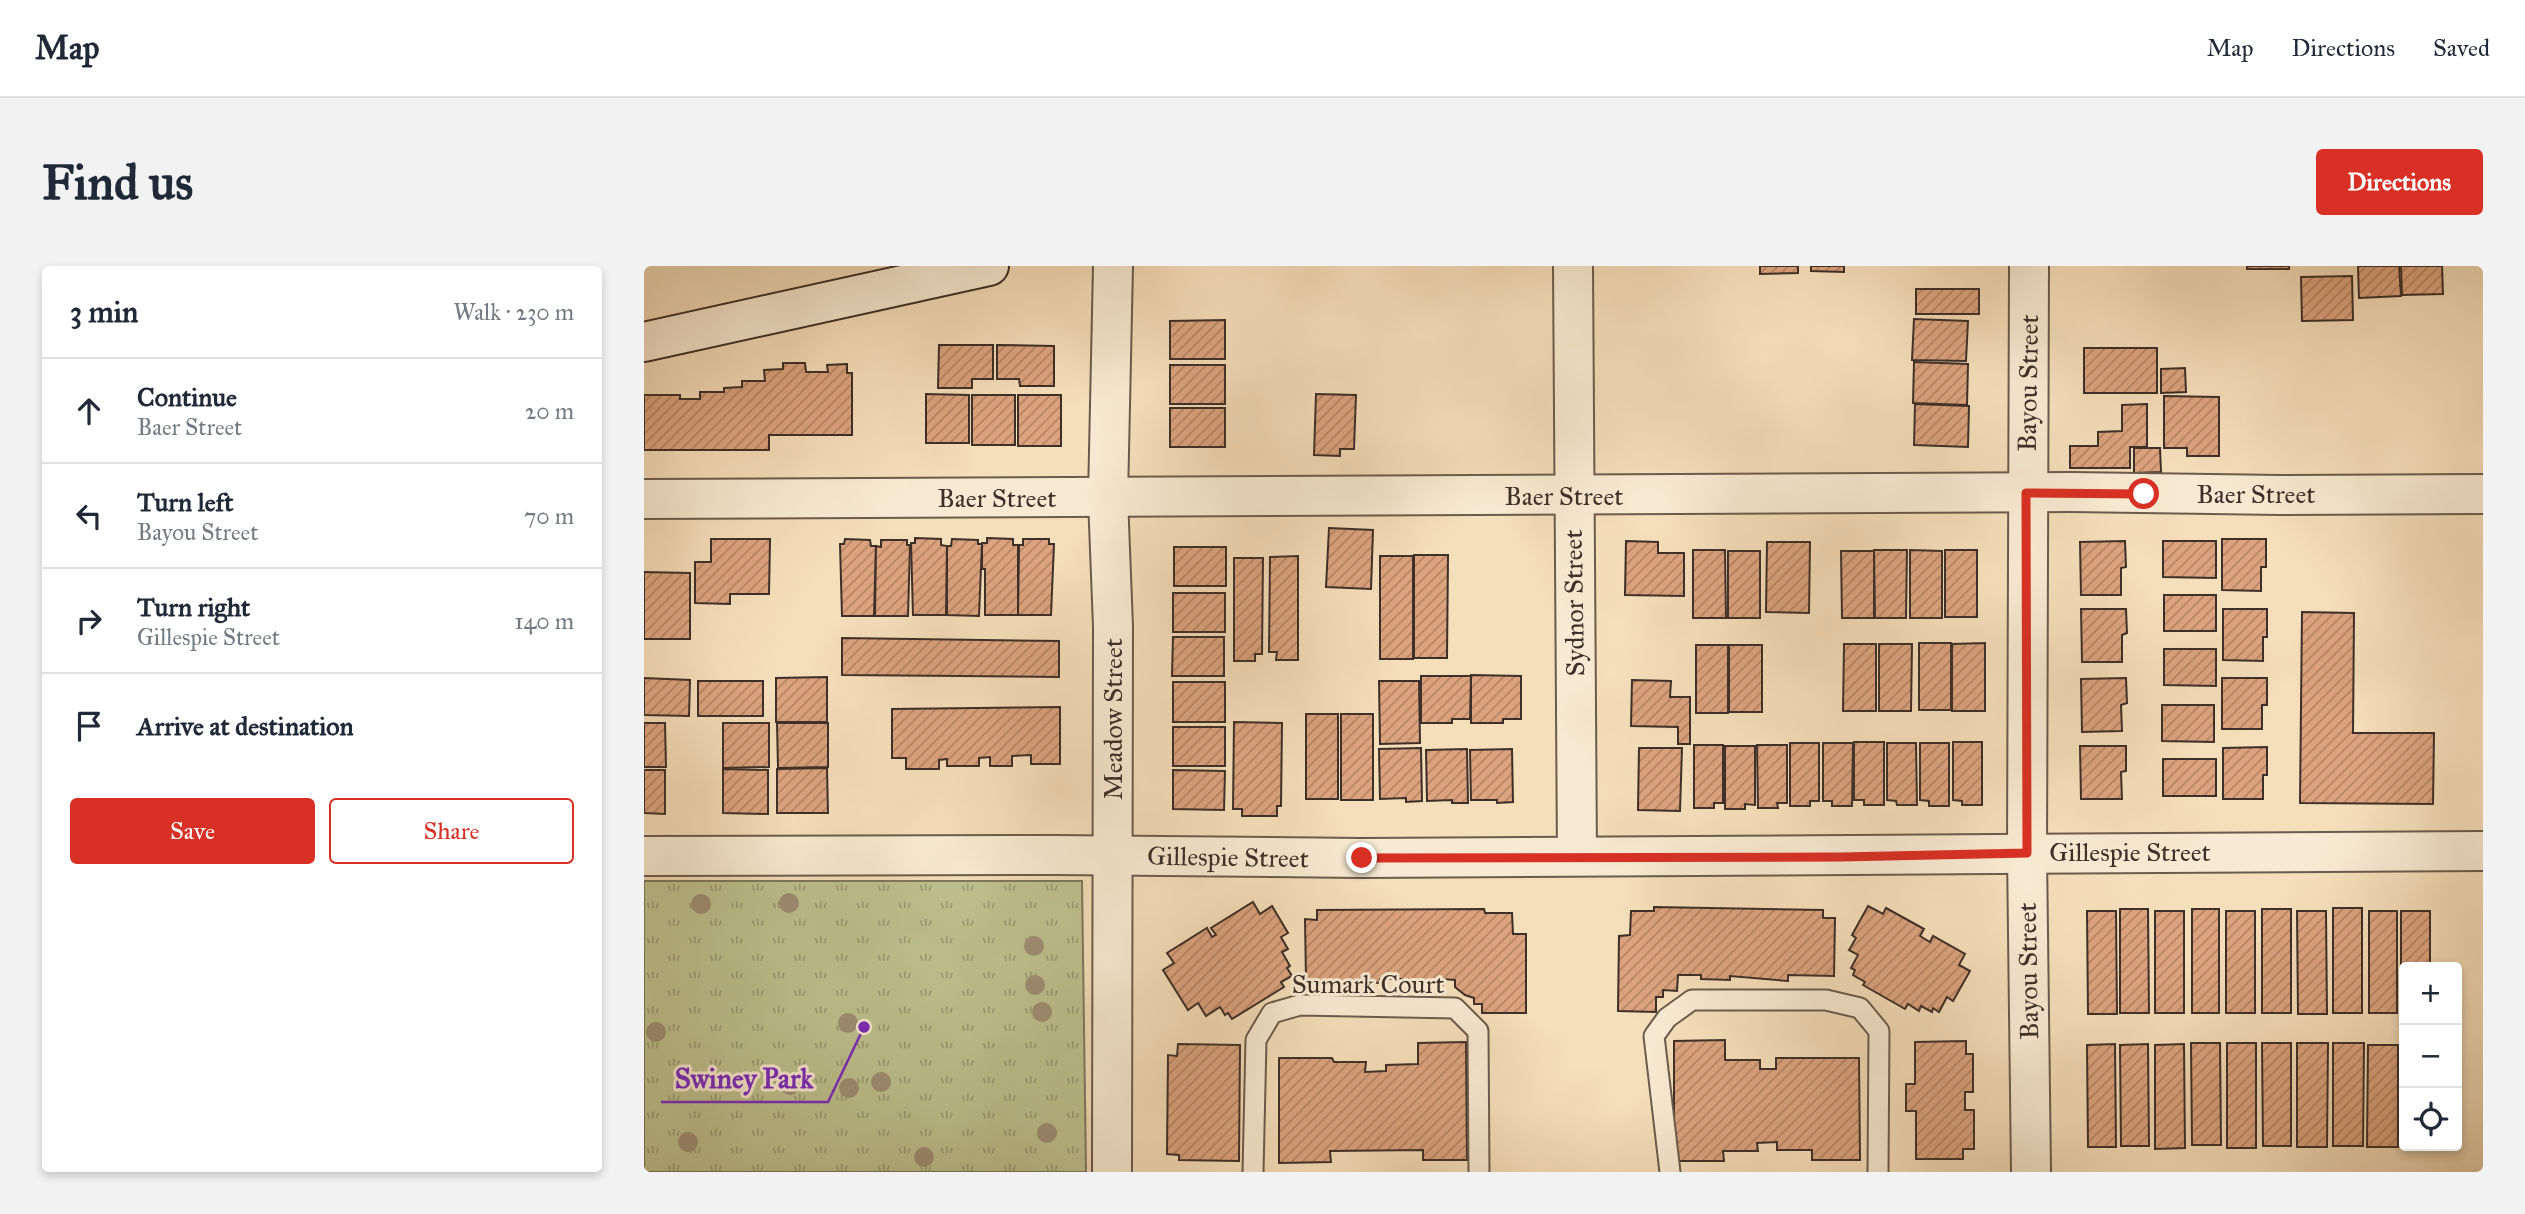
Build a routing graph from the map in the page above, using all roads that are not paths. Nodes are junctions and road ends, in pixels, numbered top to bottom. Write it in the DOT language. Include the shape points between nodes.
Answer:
graph roads {
  1 [pos="989,266"];
  2 [pos="1113,266"];
  3 [pos="1573,266"];
  4 [pos="2029,266"];
  5 [pos="644,342"];
  6 [pos="2026,493"];
  7 [pos="2483,494"];
  8 [pos="1573,496"];
  9 [pos="1108,498"];
  10 [pos="644,499"];
  11 [pos="2483,851"];
  12 [pos="2027,853"];
  13 [pos="644,856"];
  14 [pos="1112,856"];
  15 [pos="1577,856"];
  16 [pos="1112,1172"];
  17 [pos="1253,1172"];
  18 [pos="1479,1172"];
  19 [pos="1670,1172"];
  20 [pos="1878,1172"];
  21 [pos="2031,1172"];
  1 -- 5 [label="street"];
  2 -- 9 [label="street, Meadow Street"];
  3 -- 8 [label="street, Sydnor Street"];
  4 -- 6 [label="street, Bayou Street"];
  6 -- 7 [label="street, Baer Street"];
  6 -- 8 [label="street, Baer Street"];
  6 -- 12 [label="street, Bayou Street"];
  8 -- 9 [label="street, Baer Street"];
  8 -- 15 [label="street, Sydnor Street"];
  9 -- 10 [label="street, Baer Street"];
  9 -- 14 [label="street, Meadow Street" via="1113,626"];
  11 -- 12 [label="street, Gillespie Street"];
  12 -- 15 [label="street, Gillespie Street"];
  12 -- 21 [label="street, Bayou Street"];
  13 -- 14 [label="street, Gillespie Street"];
  14 -- 15 [label="street, Gillespie Street"];
  14 -- 16 [label="street, Meadow Street"];
  17 -- 18 [label="lane, Sumark Court" via="1256,1040 1272,1013 1300,1005 1455,1008 1478,1031"];
  19 -- 20 [label="lane" via="1654,1036 1667,1018 1692,1000 1826,1000 1860,1008 1879,1031"];
}
